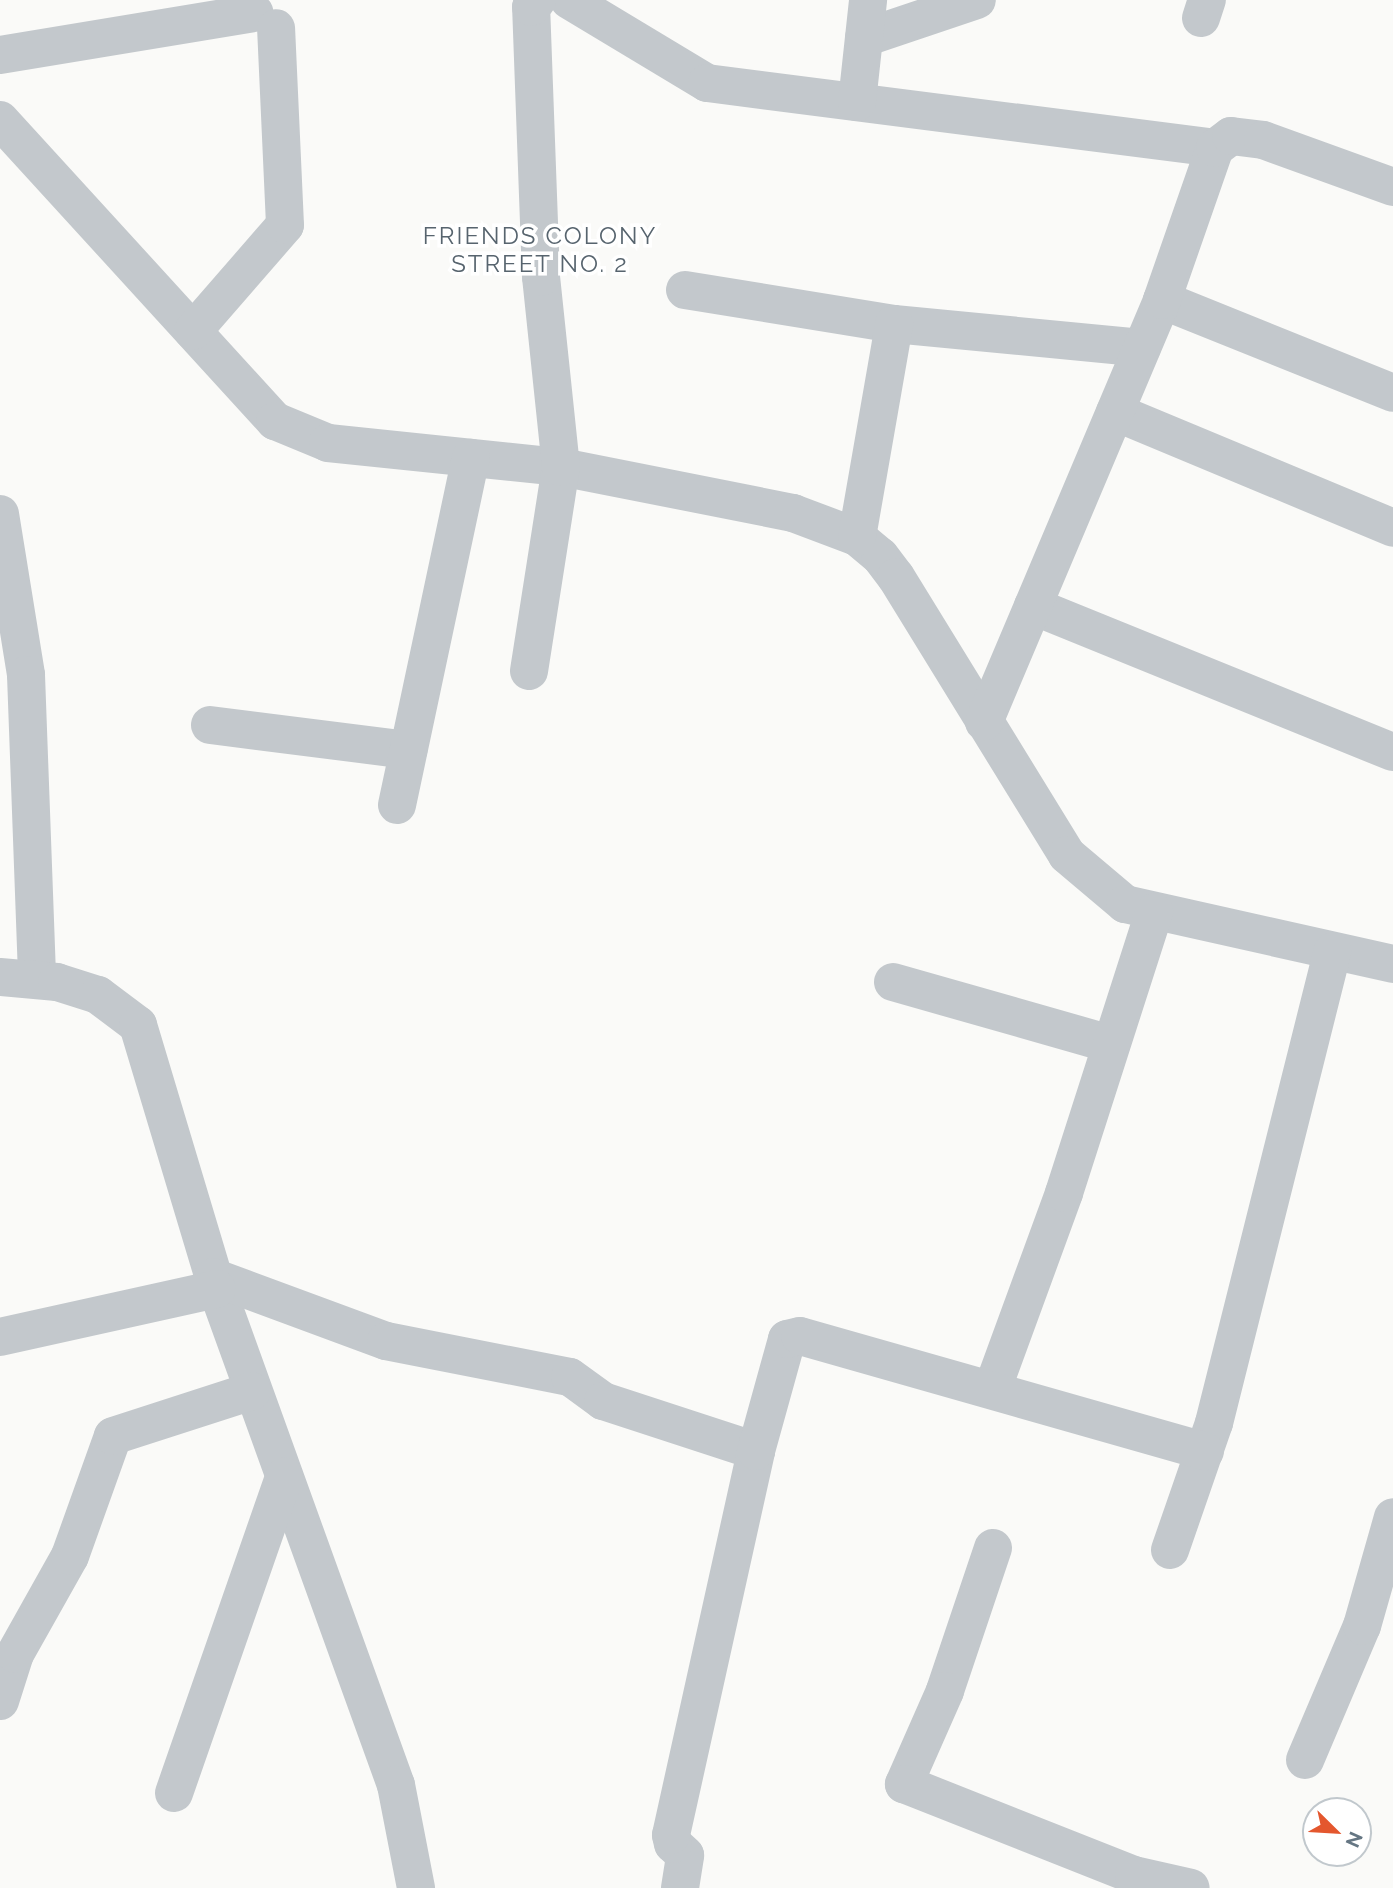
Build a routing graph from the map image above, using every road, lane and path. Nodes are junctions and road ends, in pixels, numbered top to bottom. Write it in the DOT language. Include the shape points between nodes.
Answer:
graph roads {
  1 [pos="537,0"];
  2 [pos="569,0"];
  3 [pos="868,0"];
  4 [pos="976,0"];
  5 [pos="864,38"];
  6 [pos="0,55"];
  7 [pos="857,102"];
  8 [pos="0,120"];
  9 [pos="1215,148"];
  10 [pos="1393,187"];
  11 [pos="685,290"];
  12 [pos="1162,300"];
  13 [pos="894,324"];
  14 [pos="192,331"];
  15 [pos="1142,348"];
  16 [pos="1393,393"];
  17 [pos="1115,412"];
  18 [pos="471,458"];
  19 [pos="561,467"];
  20 [pos="0,514"];
  21 [pos="1393,528"];
  22 [pos="858,537"];
  23 [pos="6,582"];
  24 [pos="1033,606"];
  25 [pos="529,671"];
  26 [pos="984,722"];
  27 [pos="210,726"];
  28 [pos="408,750"];
  29 [pos="1393,752"];
  30 [pos="397,805"];
  31 [pos="1154,912"];
  32 [pos="1332,952"];
  33 [pos="1393,964"];
  34 [pos="18,979"];
  35 [pos="893,982"];
  36 [pos="1111,1044"];
  37 [pos="215,1283"];
  38 [pos="0,1338"];
  39 [pos="992,1390"];
  40 [pos="252,1391"];
  41 [pos="756,1451"];
  42 [pos="1205,1451"];
  43 [pos="284,1477"];
  44 [pos="1393,1517"];
  45 [pos="993,1548"];
  46 [pos="1170,1550"];
  47 [pos="0,1701"];
  48 [pos="1305,1760"];
  49 [pos="174,1793"];
  50 [pos="421,1885"];
  51 [pos="1174,1886"];
  52 [pos="680,1888"];
  1 -- 19 [label="street" via="531,7 541,277"];
  2 -- 7 [label="street" via="707,83"];
  3 -- 5 [label="street"];
  4 -- 5 [label="street"];
  5 -- 7 [label="street"];
  6 -- 14 [label="street" via="265,20 285,225"];
  7 -- 9 [label="street"];
  8 -- 14 [label="street"];
  9 -- 10 [label="street" via="1231,136 1263,140"];
  9 -- 12 [label="street"];
  11 -- 13 [label="street"];
  12 -- 15 [label="street"];
  12 -- 16 [label="street"];
  13 -- 15 [label="street"];
  13 -- 22 [label="street"];
  14 -- 18 [label="street" via="275,421 328,443"];
  15 -- 17 [label="street"];
  17 -- 21 [label="street"];
  17 -- 24 [label="street"];
  18 -- 19 [label="street"];
  18 -- 28 [label="street"];
  19 -- 22 [label="street" via="793,513"];
  19 -- 25 [label="street"];
  20 -- 23 [label="street"];
  22 -- 26 [label="street" via="896,577"];
  23 -- 34 [label="street" via="26,675"];
  24 -- 26 [label="street"];
  24 -- 29 [label="street"];
  26 -- 31 [label="street" via="1067,855 1125,904"];
  27 -- 28 [label="street"];
  28 -- 30 [label="street"];
  31 -- 32 [label="street"];
  31 -- 36 [label="street"];
  32 -- 33 [label="street"];
  32 -- 42 [label="street"];
  34 -- 37 [label="street" via="98,995 138,1025"];
  35 -- 36 [label="street"];
  36 -- 39 [label="street" via="1064,1193"];
  37 -- 38 [label="street"];
  37 -- 40 [label="street"];
  37 -- 41 [label="street" via="386,1341 570,1377 603,1401"];
  39 -- 41 [label="street" via="792,1336 785,1345"];
  39 -- 42 [label="street"];
  40 -- 43 [label="street"];
  40 -- 47 [label="street" via="113,1436 70,1556 15,1654"];
  41 -- 52 [label="street" via="671,1835 685,1856"];
  42 -- 46 [label="street"];
  43 -- 49 [label="street"];
  43 -- 50 [label="street" via="396,1784"];
  44 -- 48 [label="street" via="1362,1626"];
  45 -- 51 [label="street" via="945,1691 904,1784 1133,1875"];
}
